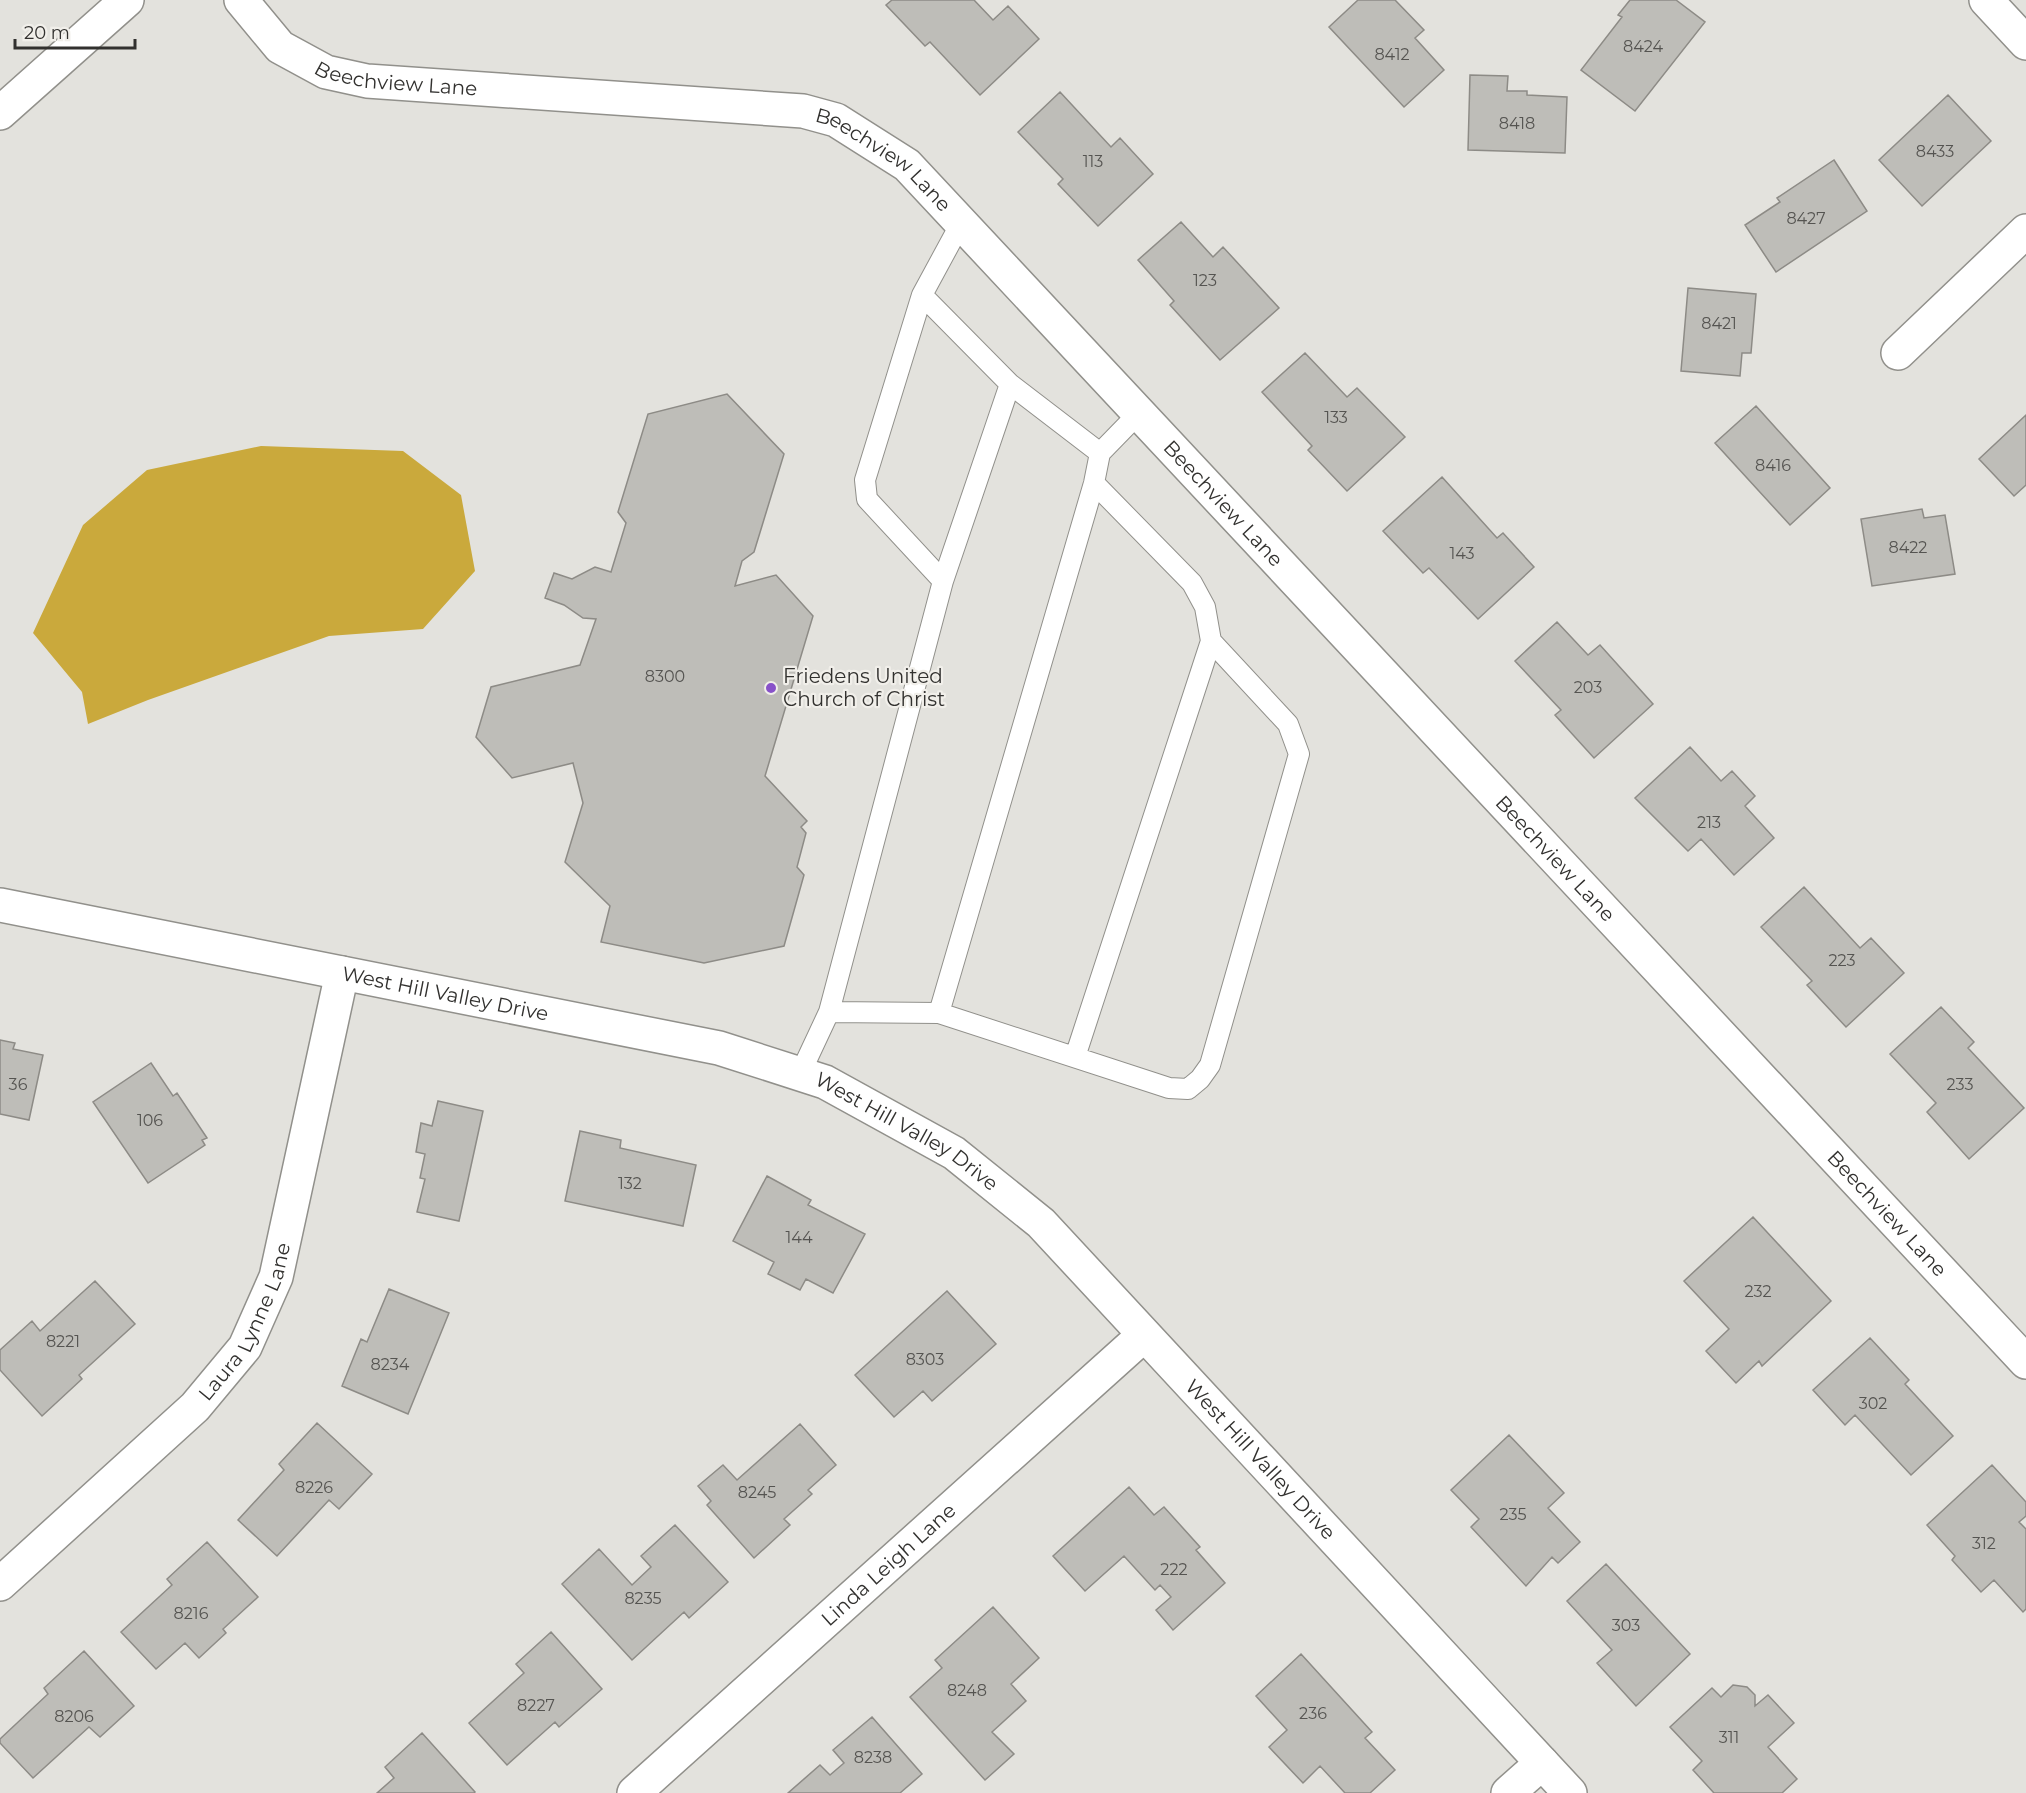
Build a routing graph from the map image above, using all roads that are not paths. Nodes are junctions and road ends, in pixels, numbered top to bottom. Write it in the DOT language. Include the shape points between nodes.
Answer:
graph roads {
  1 [pos="127,0"];
  2 [pos="241,0"];
  3 [pos="1986,0"];
  4 [pos="2026,43"];
  5 [pos="0,114"];
  6 [pos="961,223"];
  7 [pos="2026,231"];
  8 [pos="922,295"];
  9 [pos="1898,353"];
  10 [pos="1010,384"];
  11 [pos="1139,413"];
  12 [pos="1100,453"];
  13 [pos="1094,483"];
  14 [pos="943,581"];
  15 [pos="1211,641"];
  16 [pos="0,905"];
  17 [pos="342,973"];
  18 [pos="829,1012"];
  19 [pos="939,1013"];
  20 [pos="1075,1057"];
  21 [pos="800,1074"];
  22 [pos="1144,1335"];
  23 [pos="2026,1362"];
  24 [pos="0,1584"];
  25 [pos="1542,1763"];
  26 [pos="634,1793"];
  27 [pos="1508,1793"];
  28 [pos="1570,1793"];
  1 -- 5 [label="street"];
  2 -- 6 [label="street, Beechview Lane" via="280,47 326,72 367,81 803,111 836,120 907,165"];
  3 -- 4 [label="street"];
  6 -- 8 [label="lane"];
  6 -- 11 [label="street, Beechview Lane"];
  7 -- 9 [label="street"];
  8 -- 10 [label="lane"];
  8 -- 14 [label="lane" via="865,480 867,499"];
  10 -- 12 [label="lane"];
  10 -- 14 [label="lane"];
  11 -- 12 [label="lane"];
  11 -- 23 [label="street, Beechview Lane"];
  12 -- 13 [label="lane"];
  13 -- 15 [label="lane" via="1192,583 1205,607"];
  13 -- 19 [label="lane"];
  14 -- 18 [label="lane"];
  15 -- 20 [label="lane"];
  15 -- 20 [label="lane" via="1288,724 1299,754 1210,1065 1188,1089 1169,1089"];
  16 -- 17 [label="street, West Hill Valley Drive"];
  17 -- 21 [label="street, West Hill Valley Drive" via="719,1047"];
  17 -- 24 [label="street, Laura Lynne Lane" via="276,1277 245,1347 195,1407"];
  18 -- 19 [label="lane"];
  18 -- 21 [label="lane"];
  19 -- 20 [label="lane"];
  21 -- 22 [label="street, West Hill Valley Drive" via="825,1082 954,1153 1041,1223"];
  22 -- 25 [label="street, West Hill Valley Drive"];
  22 -- 26 [label="street, Linda Leigh Lane"];
  25 -- 27 [label="street"];
  25 -- 28 [label="street, West Hill Valley Drive"];
}
